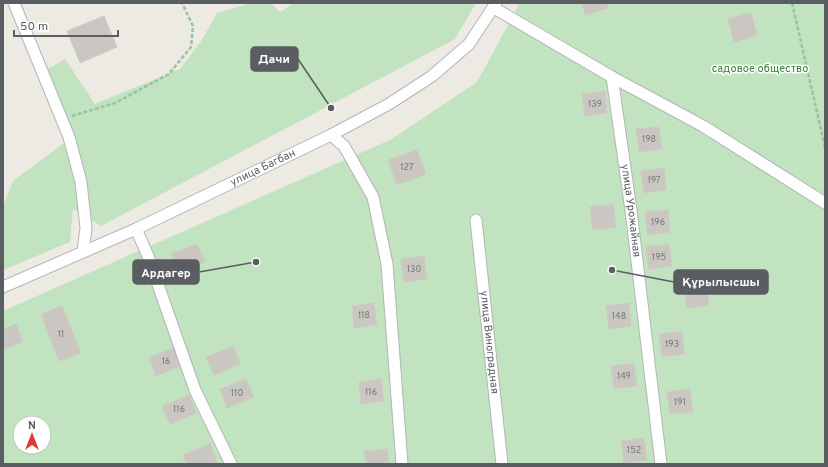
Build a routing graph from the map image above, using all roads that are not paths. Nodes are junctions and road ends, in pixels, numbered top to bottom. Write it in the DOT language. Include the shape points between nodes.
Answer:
graph roads {
  1 [pos="14,3"];
  2 [pos="495,6"];
  3 [pos="612,77"];
  4 [pos="331,135"];
  5 [pos="825,203"];
  6 [pos="476,220"];
  7 [pos="136,229"];
  8 [pos="83,252"];
  9 [pos="3,287"];
  10 [pos="231,464"];
  11 [pos="402,464"];
  12 [pos="502,464"];
  13 [pos="662,464"];
  1 -- 8 [label="street" via="69,137 81,182 86,228"];
  2 -- 3 [label="street"];
  2 -- 4 [label="street, улица Багбан" via="469,44 432,76 389,104"];
  3 -- 5 [label="street" via="703,126"];
  3 -- 13 [label="street, улица Урожайная" via="632,210"];
  4 -- 7 [label="street, улица Багбан"];
  4 -- 11 [label="street" via="344,146 373,197 387,264"];
  6 -- 12 [label="street, улица Виноградная"];
  7 -- 8 [label="street, улица Багбан"];
  7 -- 10 [label="street" via="195,390"];
  8 -- 9 [label="street, улица Багбан"];
}
